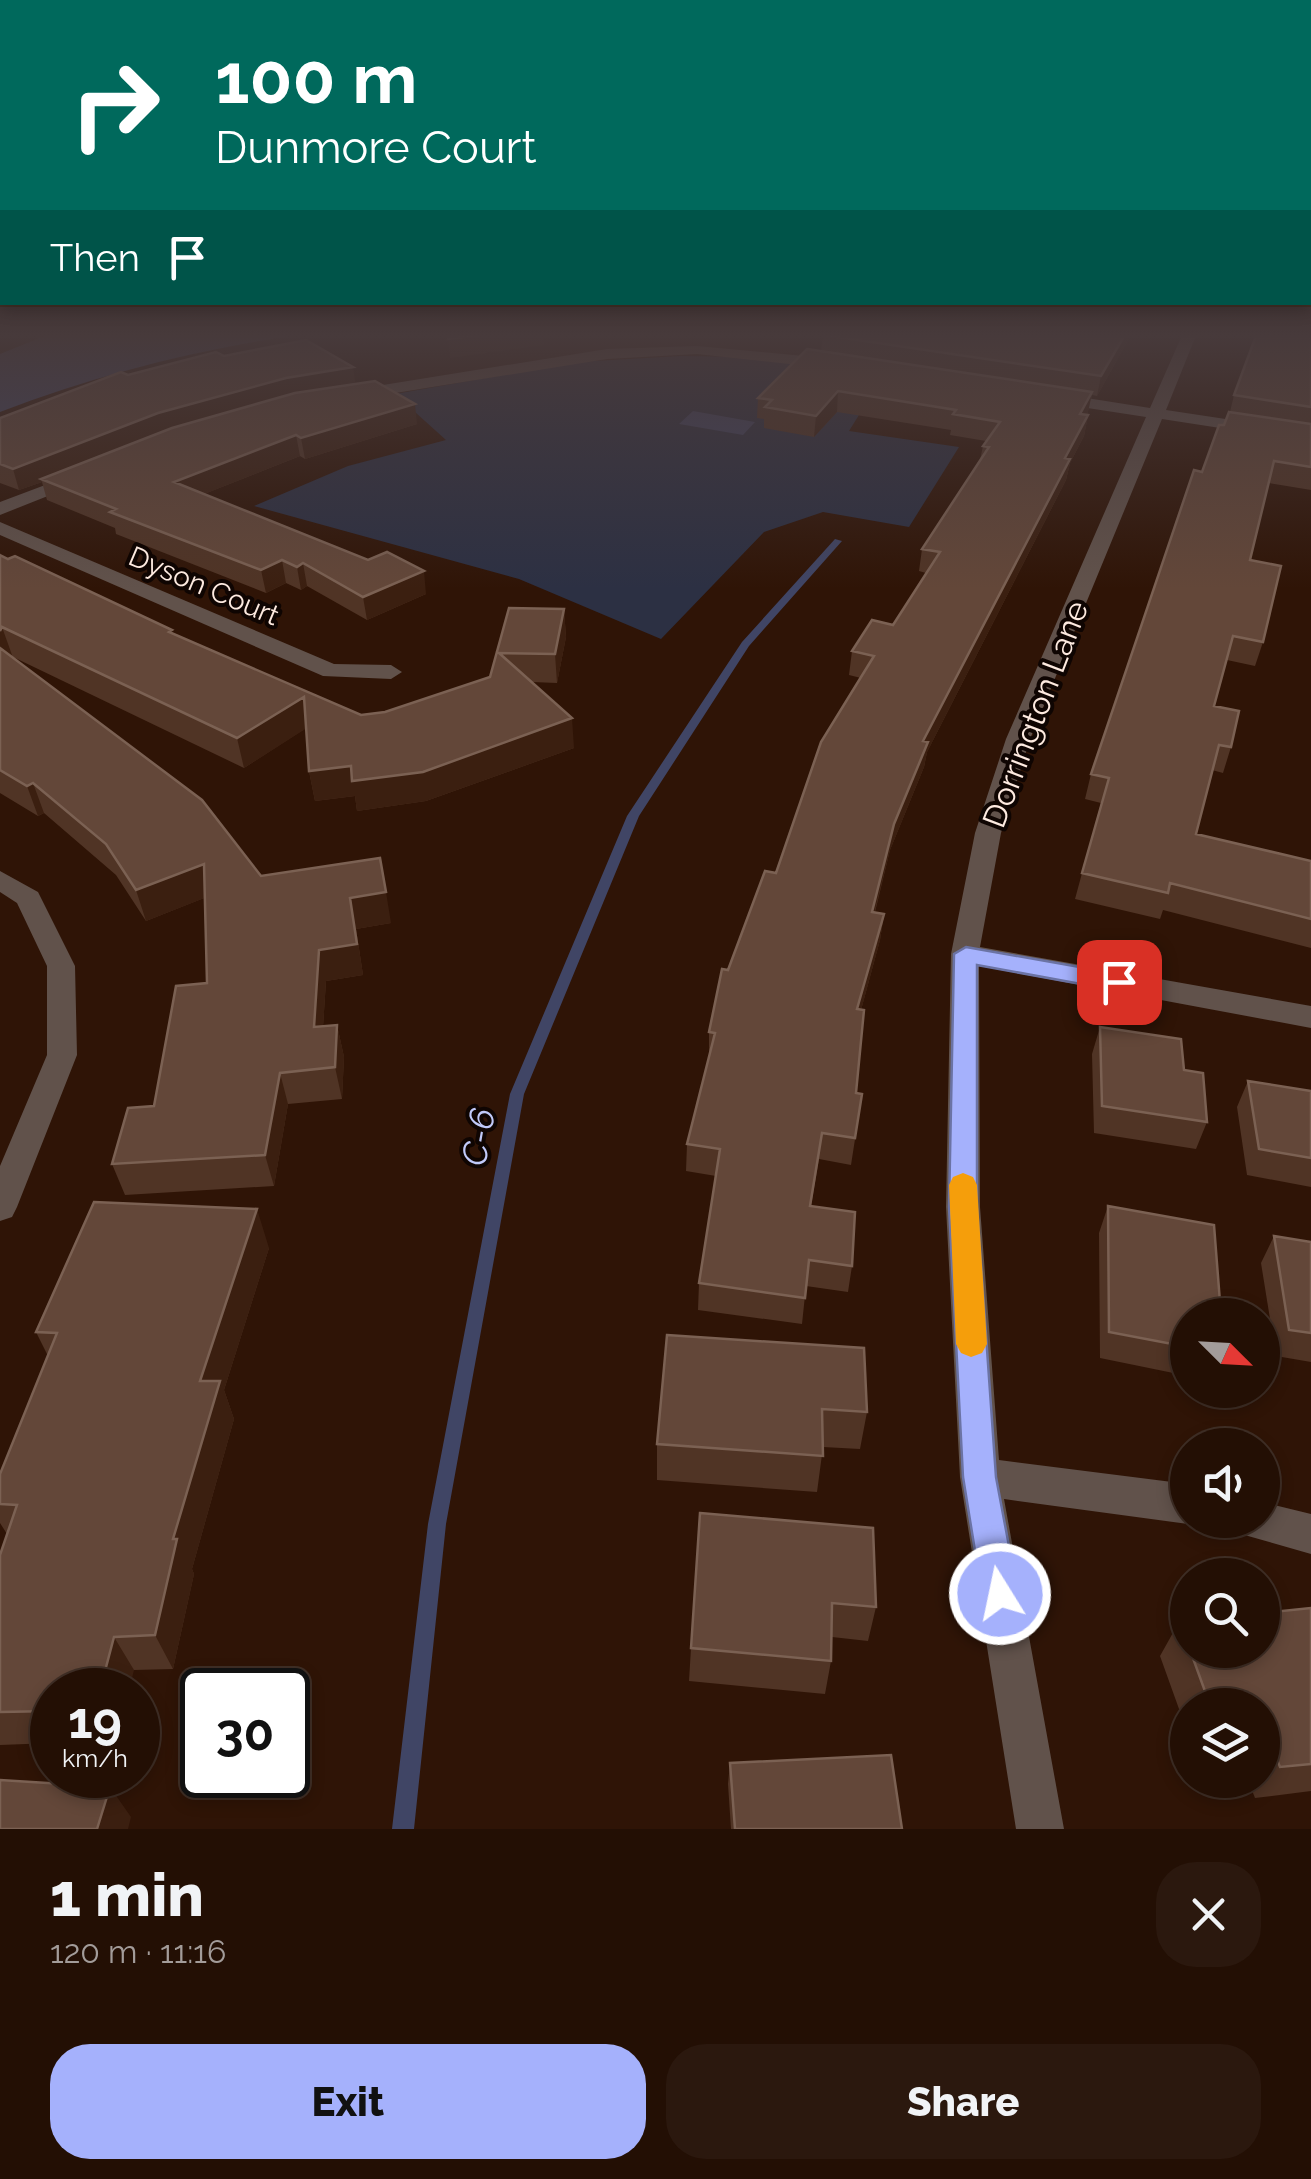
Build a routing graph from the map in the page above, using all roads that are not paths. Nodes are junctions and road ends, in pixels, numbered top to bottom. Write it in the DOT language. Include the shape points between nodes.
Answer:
graph roads {
  1 [pos="1156,418"];
  2 [pos="1187,418"];
  3 [pos="1311,437"];
  4 [pos="102,468"];
  5 [pos="0,509"];
  6 [pos="0,528"];
  7 [pos="392,672"];
  8 [pos="0,880"];
  9 [pos="966,954"];
  10 [pos="1311,1018"];
  11 [pos="0,1207"];
  12 [pos="980,1477"];
  13 [pos="1170,1502"];
  14 [pos="1280,1526"];
  15 [pos="1311,1534"];
  16 [pos="1040,1829"];
  1 -- 9 [label="street, Dorrington Lane" via="1018,739 988,833"];
  2 -- 3 [label="street"];
  4 -- 5 [label="street"];
  6 -- 7 [label="street, Dyson Court" via="331,671"];
  8 -- 11 [label="street" via="28,898 61,966 62,1054"];
  9 -- 10 [label="street"];
  9 -- 12 [label="street, Dorrington Lane" via="963,1207"];
  12 -- 13 [label="street"];
  12 -- 16 [label="street, Dorrington Lane"];
  14 -- 15 [label="street"];
}
